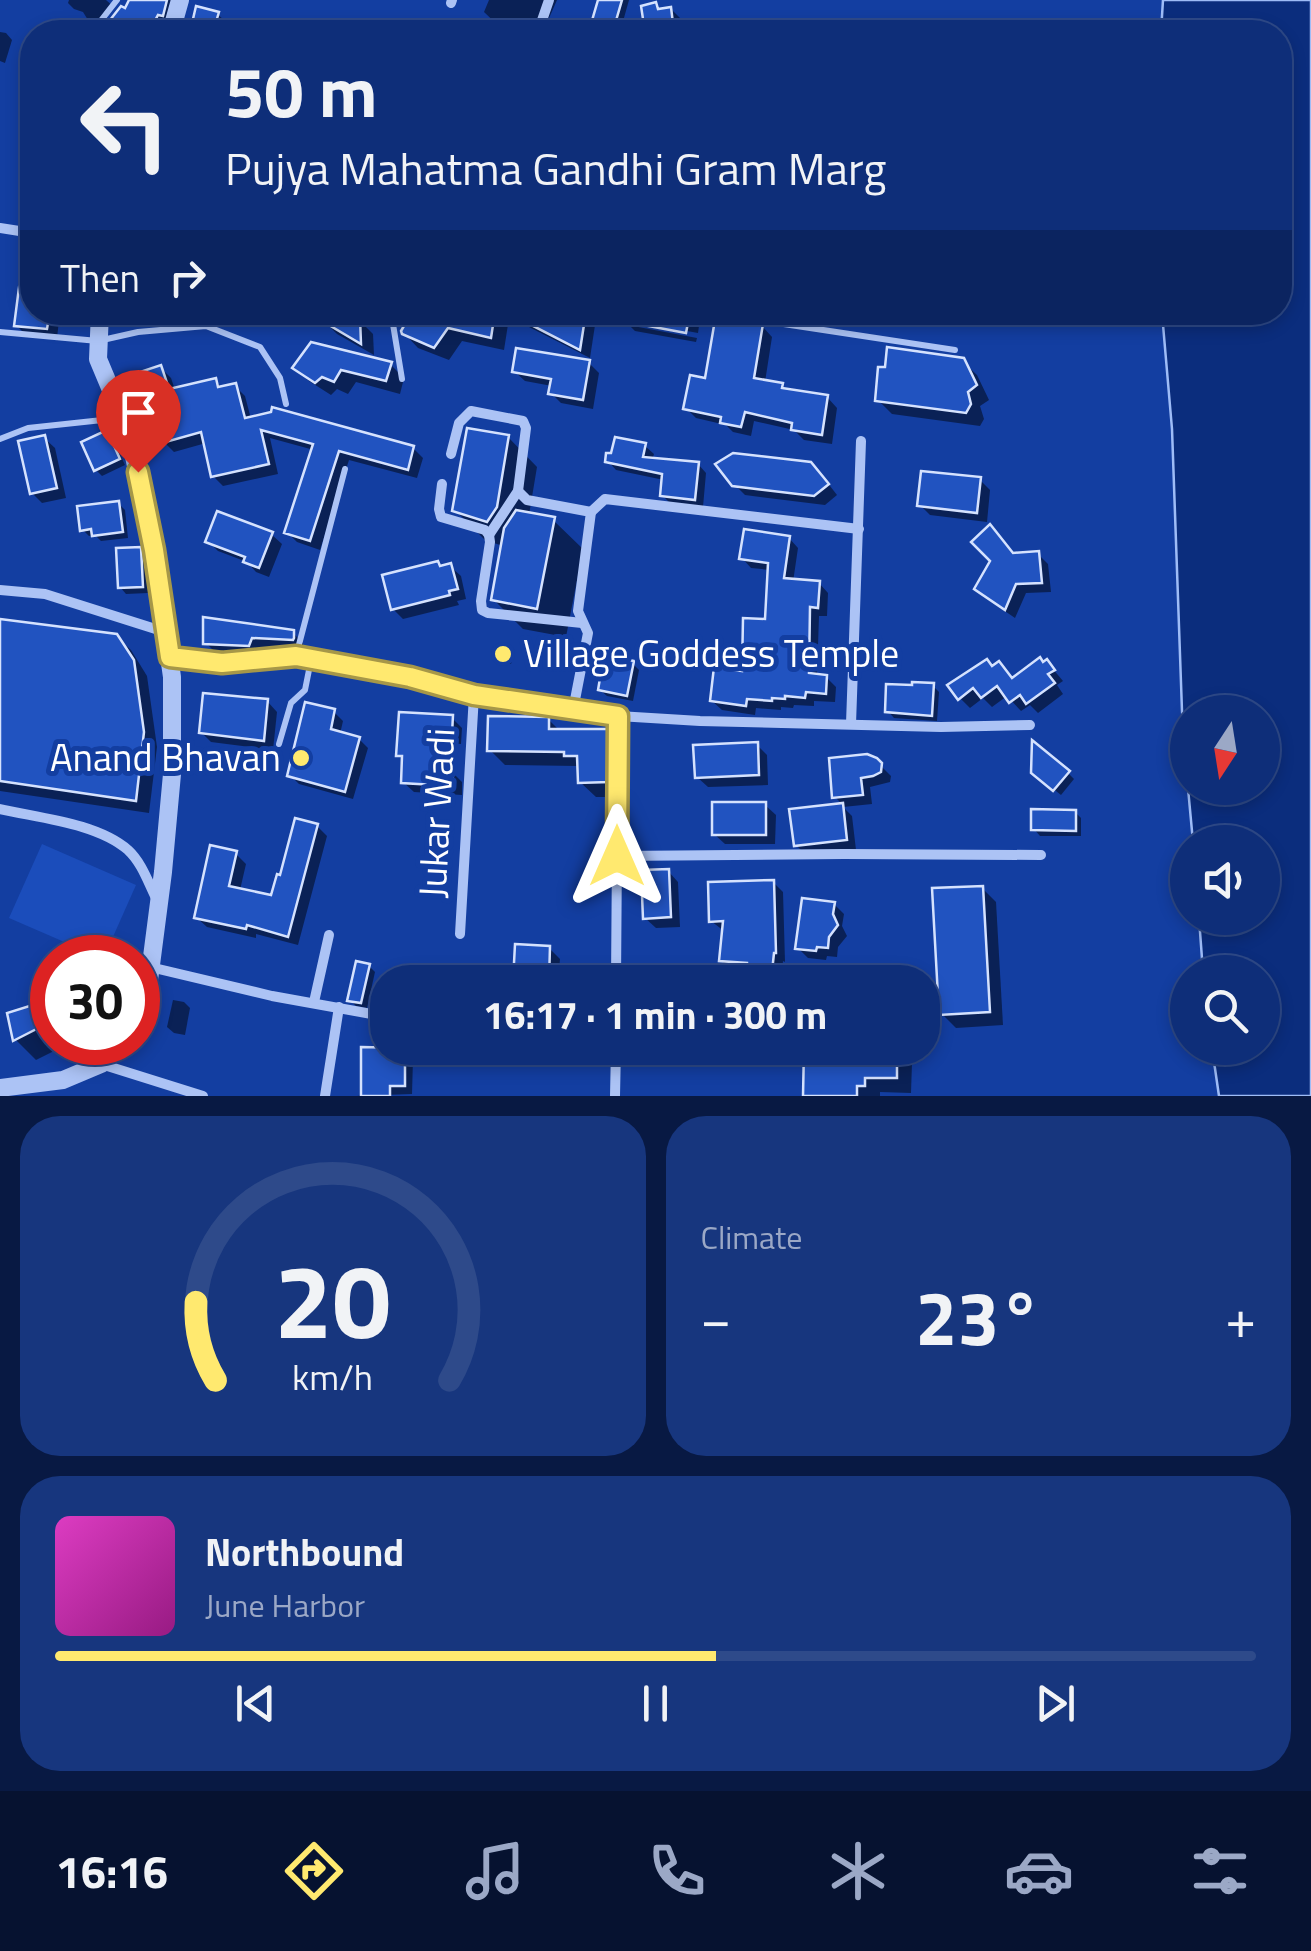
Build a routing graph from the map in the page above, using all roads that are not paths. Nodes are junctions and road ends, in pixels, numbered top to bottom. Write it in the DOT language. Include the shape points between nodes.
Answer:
graph roads {
  1 [pos="117,0"];
  2 [pos="101,20"];
  3 [pos="99,325"];
  4 [pos="393,325"];
  5 [pos="796,325"];
  6 [pos="0,332"];
  7 [pos="98,341"];
  8 [pos="955,350"];
  9 [pos="402,378"];
  10 [pos="286,404"];
  11 [pos="123,418"];
  12 [pos="0,440"];
  13 [pos="860,441"];
  14 [pos="451,454"];
  15 [pos="345,469"];
  16 [pos="442,484"];
  17 [pos="518,491"];
  18 [pos="591,512"];
  19 [pos="859,528"];
  20 [pos="489,535"];
  21 [pos="0,590"];
  22 [pos="582,623"];
  23 [pos="166,632"];
  24 [pos="296,656"];
  25 [pos="170,657"];
  26 [pos="311,659"];
  27 [pos="474,695"];
  28 [pos="573,710"];
  29 [pos="618,716"];
  30 [pos="851,724"];
  31 [pos="1030,725"];
  32 [pos="280,744"];
  33 [pos="0,809"];
  34 [pos="1041,855"];
  35 [pos="617,856"];
  36 [pos="159,904"];
  37 [pos="460,934"];
  38 [pos="155,935"];
  39 [pos="329,935"];
  40 [pos="616,965"];
  41 [pos="160,970"];
  42 [pos="314,1002"];
  43 [pos="339,1007"];
  44 [pos="370,1013"];
  45 [pos="99,1065"];
  46 [pos="104,1065"];
  47 [pos="616,1065"];
  48 [pos="0,1088"];
  49 [pos="203,1096"];
  50 [pos="325,1096"];
  51 [pos="615,1096"];
  1 -- 2 [label="lane"];
  3 -- 7 [label="street"];
  4 -- 9 [label="lane"];
  5 -- 8 [label="lane"];
  6 -- 7 [label="lane"];
  7 -- 10 [label="lane" via="206,326 260,347 280,378"];
  7 -- 11 [label="street" via="98,358"];
  11 -- 12 [label="lane" via="28,428"];
  11 -- 23 [label="street"];
  13 -- 19 [label="street"];
  14 -- 17 [label="street" via="471,411 523,421"];
  15 -- 24 [label="lane"];
  16 -- 20 [label="street" via="441,517"];
  17 -- 18 [label="street" via="527,500"];
  17 -- 20 [label="street"];
  18 -- 19 [label="street" via="605,499"];
  18 -- 22 [label="street"];
  19 -- 30 [label="street"];
  20 -- 22 [label="street" via="482,610"];
  21 -- 23 [label="street" via="45,594"];
  22 -- 28 [label="street" via="588,633"];
  23 -- 25 [label="street"];
  24 -- 25 [label="street" via="222,663"];
  24 -- 26 [label="street"];
  25 -- 36 [label="street" via="172,774"];
  26 -- 27 [label="street"];
  26 -- 32 [label="lane"];
  27 -- 28 [label="street"];
  27 -- 37 [label="street, Jukar Wadi"];
  28 -- 29 [label="street"];
  29 -- 30 [label="street"];
  29 -- 35 [label="street"];
  30 -- 31 [label="street"];
  33 -- 36 [label="street" via="107,836 139,863"];
  34 -- 35 [label="street"];
  35 -- 40 [label="street"];
  36 -- 38 [label="street"];
  39 -- 42 [label="street"];
  41 -- 42 [label="street"];
  42 -- 43 [label="street"];
  43 -- 44 [label="street"];
  43 -- 50 [label="street"];
  45 -- 48 [label="street" via="63,1080"];
  46 -- 49 [label="street"];
  47 -- 51 [label="street"];
}
